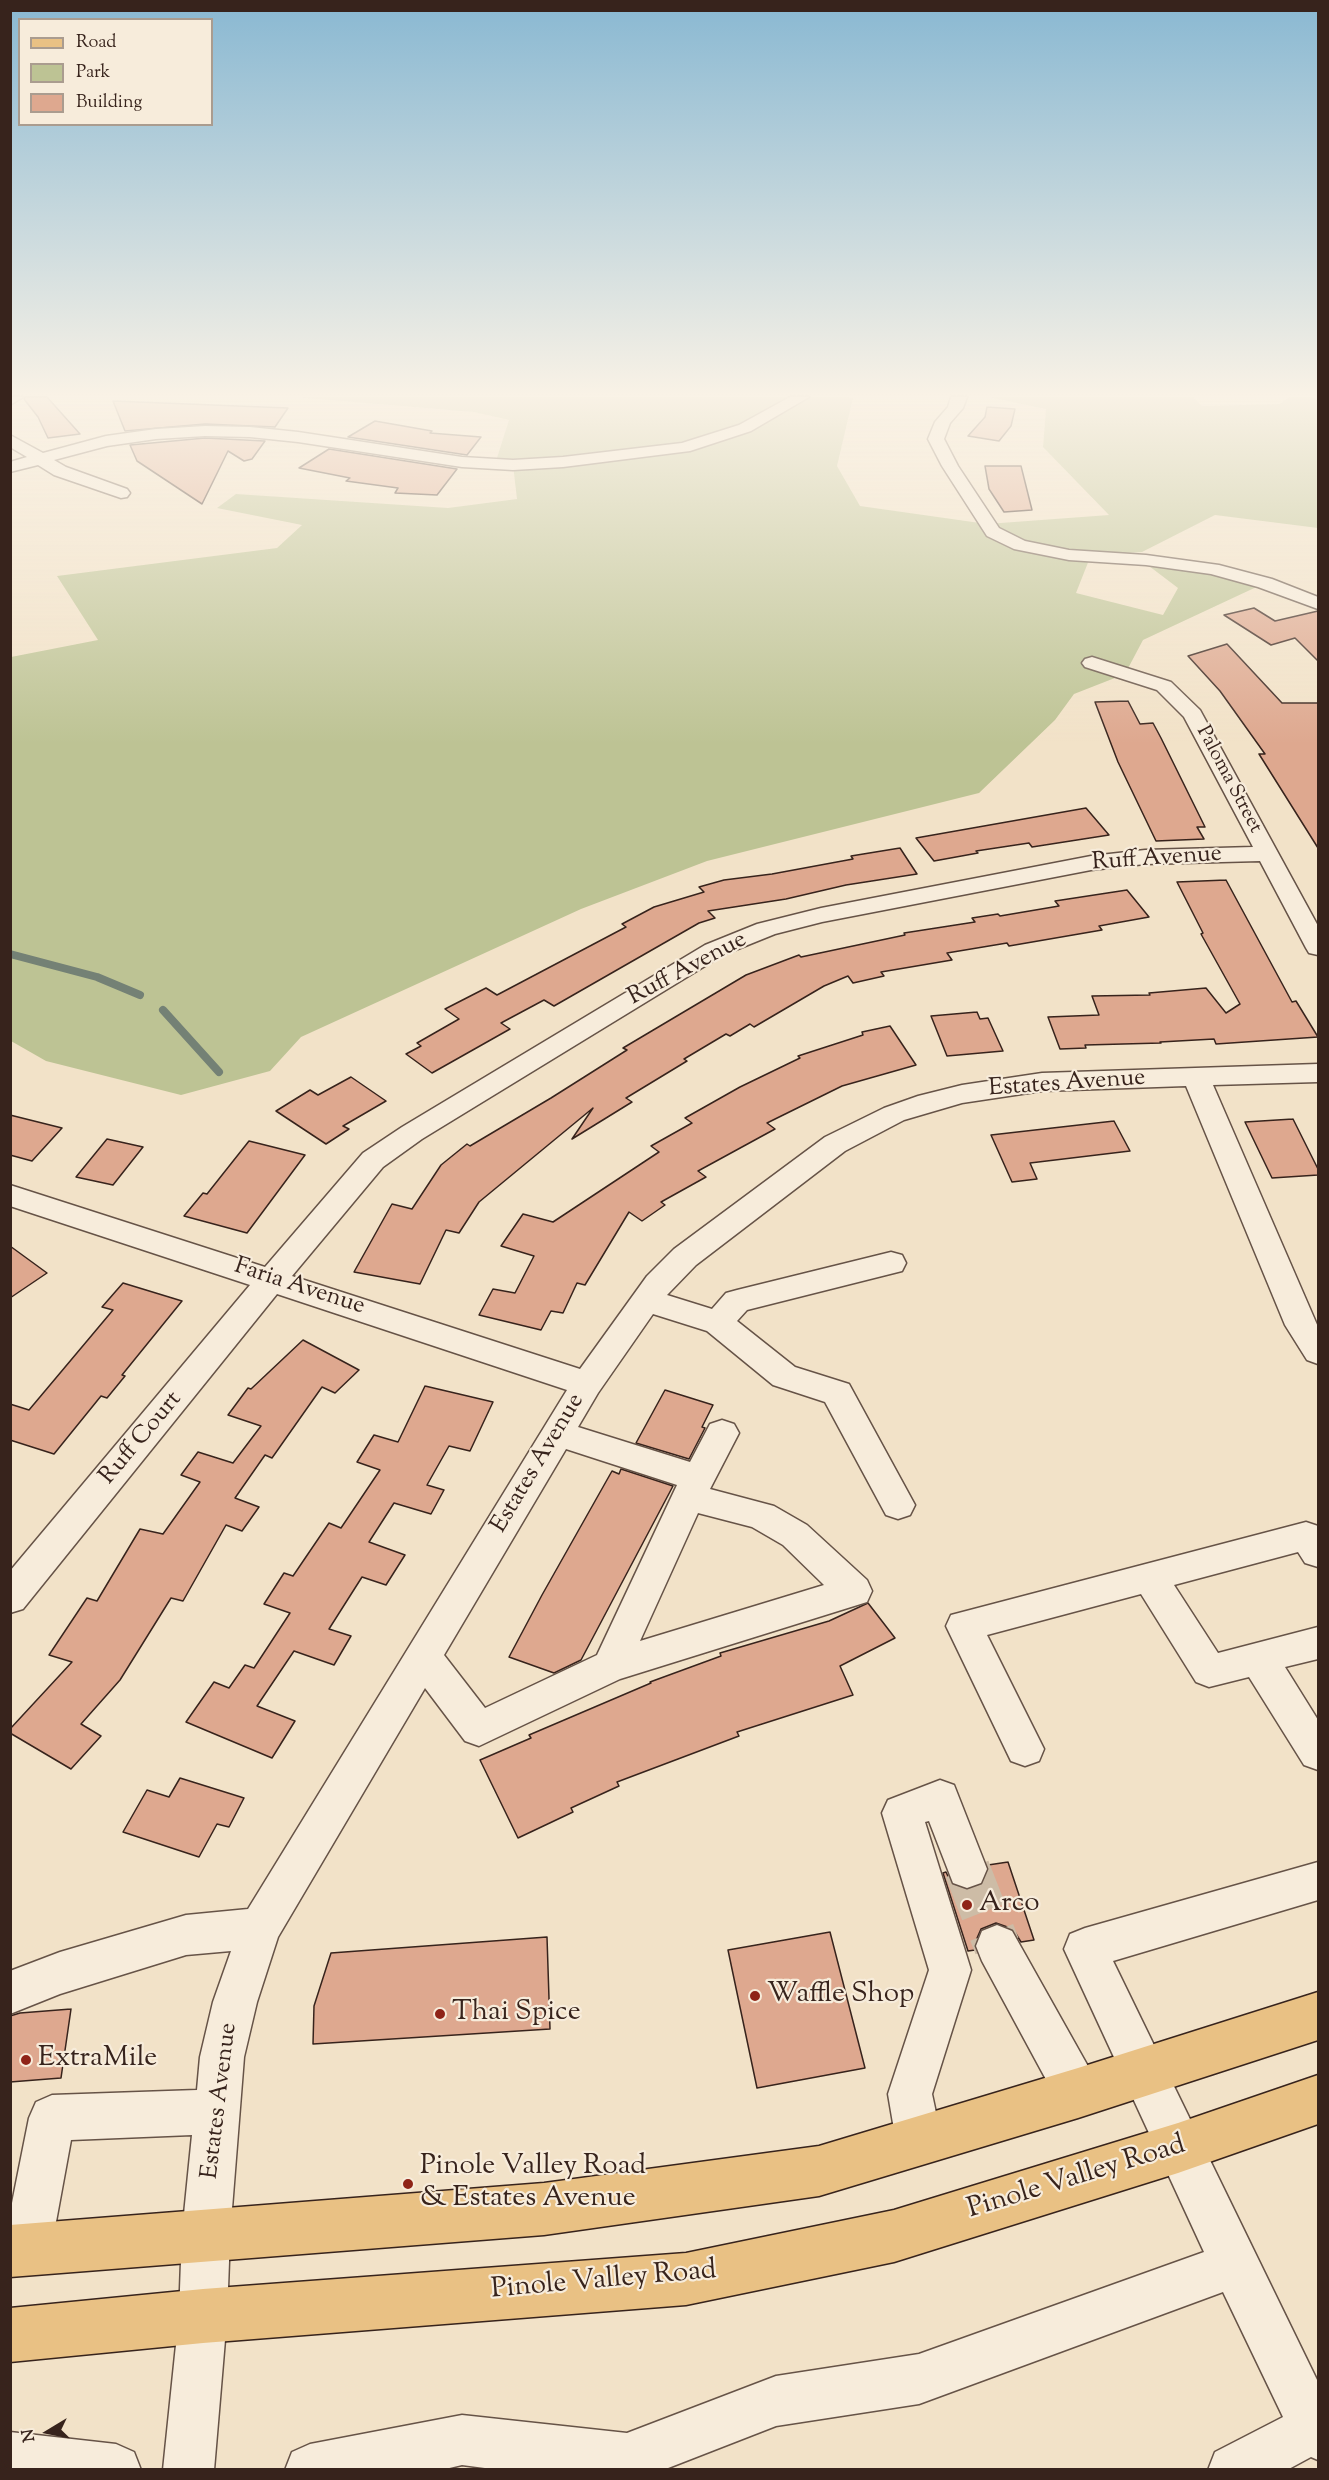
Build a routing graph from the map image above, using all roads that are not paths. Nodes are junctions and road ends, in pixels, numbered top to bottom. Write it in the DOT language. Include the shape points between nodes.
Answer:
graph roads {
  1 [pos="980,513"];
  2 [pos="1318,603"];
  3 [pos="1092,663"];
  4 [pos="1267,854"];
  5 [pos="1318,948"];
  6 [pos="1318,1073"];
  7 [pos="1196,1078"];
  8 [pos="10,1195"];
  9 [pos="891,1263"];
  10 [pos="273,1279"];
  11 [pos="646,1300"];
  12 [pos="718,1323"];
  13 [pos="1318,1352"];
  14 [pos="587,1384"];
  15 [pos="557,1433"];
  16 [pos="722,1433"];
  17 [pos="693,1487"];
  18 [pos="898,1505"];
  19 [pos="1318,1553"];
  20 [pos="1149,1577"];
  21 [pos="10,1598"];
  22 [pos="1318,1643"];
  23 [pos="423,1658"];
  24 [pos="1258,1658"];
  25 [pos="610,1666"];
  26 [pos="1025,1749"];
  27 [pos="1318,1753"];
  28 [pos="967,1869"];
  29 [pos="1318,1881"];
  30 [pos="260,1928"];
  31 [pos="997,1946"];
  32 [pos="10,1993"];
  33 [pos="1318,2016"];
  34 [pos="1143,2072"];
  35 [pos="1078,2093"];
  36 [pos="1318,2100"];
  37 [pos="217,2112"];
  38 [pos="919,2141"];
  39 [pos="1178,2148"];
  40 [pos="206,2234"];
  41 [pos="19,2250"];
  42 [pos="1236,2264"];
  43 [pos="203,2316"];
  44 [pos="10,2335"];
  45 [pos="1317,2432"];
  46 [pos="10,2457"];
  47 [pos="116,2469"];
  48 [pos="188,2469"];
  49 [pos="310,2469"];
  50 [pos="1233,2469"];
  1 -- 2 [label="street" via="993,532 1020,545 1069,555 1212,569"];
  3 -- 4 [label="street, Paloma Street" via="1164,686 1193,714"];
  4 -- 5 [label="street, Paloma Street"];
  4 -- 10 [label="street, Ruff Avenue" via="1145,856 1091,863 821,915 766,929 714,950 391,1146 358,1175"];
  6 -- 7 [label="street, Estates Avenue"];
  7 -- 11 [label="street, Estates Avenue" via="1032,1083 962,1094 894,1114 836,1144 685,1257"];
  7 -- 13 [label="street" via="1301,1325"];
  8 -- 10 [label="street, Faria Avenue"];
  9 -- 12 [label="street" via="737,1301"];
  10 -- 14 [label="street, Faria Avenue"];
  10 -- 21 [label="street, Ruff Court"];
  11 -- 12 [label="street"];
  11 -- 14 [label="street, Estates Avenue"];
  12 -- 18 [label="street" via="784,1376 837,1393"];
  14 -- 15 [label="street, Estates Avenue"];
  15 -- 17 [label="street"];
  15 -- 23 [label="street, Estates Avenue"];
  16 -- 17 [label="street"];
  17 -- 25 [label="street"];
  17 -- 25 [label="street" via="762,1516 795,1535 854,1591"];
  19 -- 20 [label="street" via="1306,1536"];
  20 -- 24 [label="street" via="1209,1671"];
  20 -- 26 [label="street" via="964,1626"];
  22 -- 24 [label="street"];
  23 -- 25 [label="street" via="479,1729"];
  23 -- 30 [label="street, Estates Avenue"];
  24 -- 27 [label="street"];
  28 -- 38 [label="street" via="940,1798 902,1813 950,1970 910,2094"];
  29 -- 34 [label="street" via="1085,1948"];
  30 -- 32 [label="street" via="186,1935 60,1973"];
  30 -- 37 [label="street, Estates Avenue" via="235,2002 222,2057"];
  31 -- 35 [label="street"];
  33 -- 34 [label="main road"];
  34 -- 35 [label="main road"];
  34 -- 39 [label="street"];
  35 -- 38 [label="main road"];
  36 -- 39 [label="main road, Pinole Valley Road"];
  37 -- 40 [label="street, Estates Avenue"];
  37 -- 41 [label="street" via="52,2118"];
  38 -- 40 [label="main road" via="819,2171 671,2192 532,2210"];
  39 -- 42 [label="street"];
  39 -- 43 [label="main road, Pinole Valley Road" via="894,2236 686,2279"];
  40 -- 41 [label="main road"];
  40 -- 43 [label="street, Estates Avenue"];
  42 -- 45 [label="street"];
  42 -- 49 [label="street" via="919,2379 776,2401 627,2458 462,2440"];
  43 -- 44 [label="main road, Pinole Valley Road"];
  43 -- 48 [label="street, Estates Avenue"];
  45 -- 50 [label="street"];
  46 -- 47 [label="street"];
}
